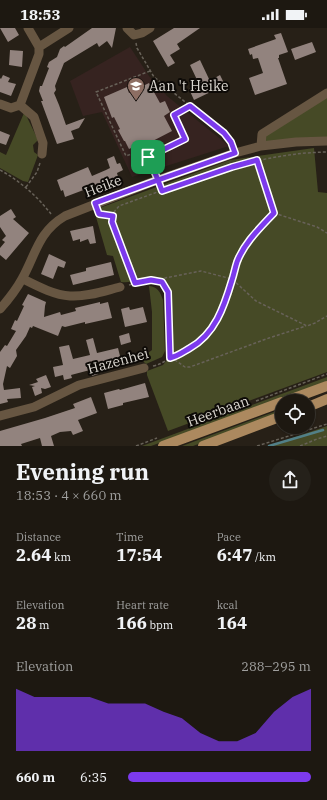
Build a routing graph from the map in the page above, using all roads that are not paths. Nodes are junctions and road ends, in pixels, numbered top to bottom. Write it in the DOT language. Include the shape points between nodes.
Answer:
graph roads {
  1 [pos="28,28"];
  2 [pos="69,28"];
  3 [pos="127,28"];
  4 [pos="150,28"];
  5 [pos="39,47"];
  6 [pos="327,93"];
  7 [pos="0,104"];
  8 [pos="20,105"];
  9 [pos="327,141"];
  10 [pos="261,146"];
  11 [pos="42,154"];
  12 [pos="23,279"];
  13 [pos="120,287"];
  14 [pos="0,309"];
  15 [pos="144,368"];
  16 [pos="327,386"];
  17 [pos="305,394"];
  18 [pos="327,400"];
  19 [pos="315,404"];
  20 [pos="275,405"];
  21 [pos="0,416"];
  22 [pos="275,419"];
  23 [pos="163,446"];
  24 [pos="203,446"];
  1 -- 5 [label="street"];
  2 -- 5 [label="street"];
  3 -- 4 [label="street" via="134,35"];
  5 -- 8 [label="street" via="39,54"];
  6 -- 10 [label="street" via="262,134"];
  7 -- 8 [label="street" via="11,108"];
  8 -- 11 [label="street" via="34,117 43,143"];
  9 -- 10 [label="street, Heike"];
  10 -- 12 [label="street, Heike" via="158,180 55,221 39,242"];
  12 -- 13 [label="street" via="70,296 82,296"];
  12 -- 14 [label="street, Heike"];
  15 -- 21 [label="street, Hazenhei" via="79,385 34,407"];
  16 -- 17 [label="main road"];
  18 -- 19 [label="main road"];
  20 -- 23 [label="main road, Heerbaan"];
  22 -- 24 [label="main road, Heerbaan"];
}
